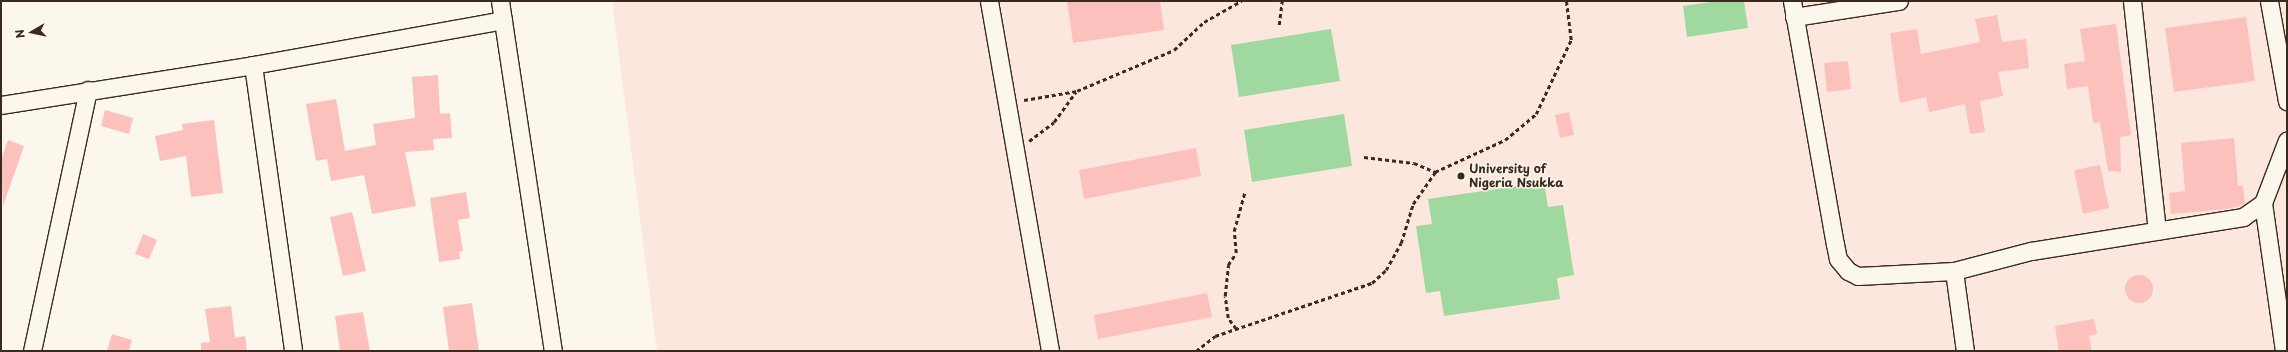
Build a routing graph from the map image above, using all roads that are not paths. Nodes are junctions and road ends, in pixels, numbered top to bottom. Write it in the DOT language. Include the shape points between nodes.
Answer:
graph roads {
  1 [pos="500,1"];
  2 [pos="989,1"];
  3 [pos="1899,1"];
  4 [pos="2132,1"];
  5 [pos="2269,1"];
  6 [pos="1793,9"];
  7 [pos="503,20"];
  8 [pos="253,65"];
  9 [pos="88,90"];
  10 [pos="2287,101"];
  11 [pos="1,105"];
  12 [pos="2287,140"];
  13 [pos="2263,203"];
  14 [pos="2157,231"];
  15 [pos="1954,271"];
  16 [pos="32,351"];
  17 [pos="293,351"];
  18 [pos="553,351"];
  19 [pos="1050,351"];
  20 [pos="1965,351"];
  21 [pos="2284,351"];
  1 -- 7 [label="street"];
  2 -- 19 [label="street"];
  3 -- 6 [label="street"];
  4 -- 14 [label="street"];
  5 -- 10 [label="street"];
  6 -- 15 [label="street" via="1838,259 1848,271 1858,276"];
  7 -- 8 [label="street"];
  7 -- 18 [label="street"];
  8 -- 9 [label="street"];
  8 -- 17 [label="street"];
  9 -- 11 [label="street"];
  9 -- 16 [label="street"];
  12 -- 13 [label="street"];
  13 -- 14 [label="street" via="2243,217"];
  13 -- 21 [label="street"];
  14 -- 15 [label="street" via="2031,251"];
  15 -- 20 [label="street"];
}
